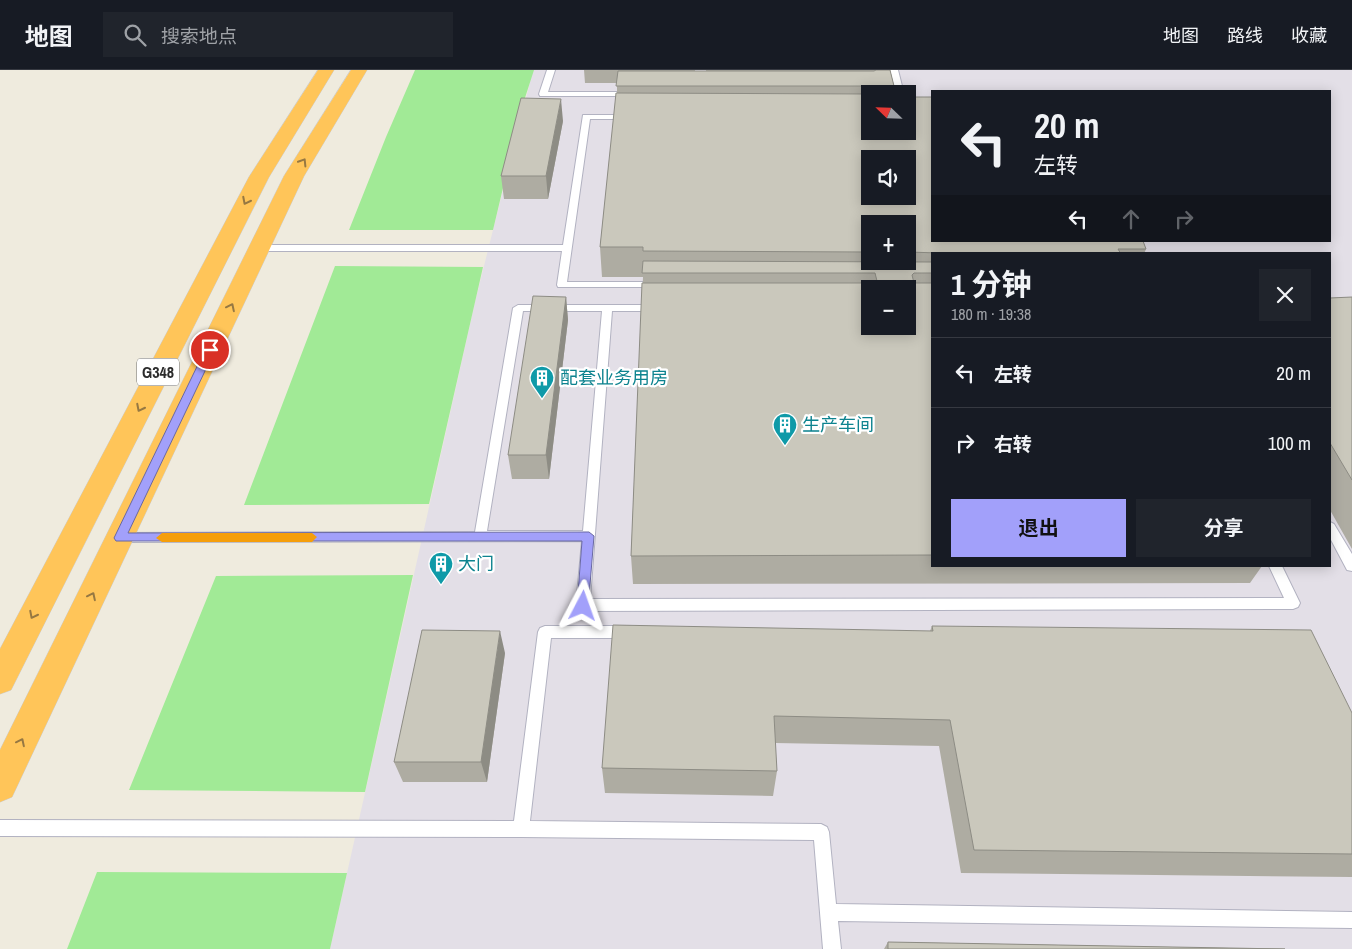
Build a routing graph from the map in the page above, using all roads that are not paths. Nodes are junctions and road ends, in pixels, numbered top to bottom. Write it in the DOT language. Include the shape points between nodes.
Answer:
graph roads {
  1 [pos="326,70"];
  2 [pos="360,70"];
  3 [pos="551,70"];
  4 [pos="894,70"];
  5 [pos="898,85"];
  6 [pos="641,94"];
  7 [pos="635,117"];
  8 [pos="260,248"];
  9 [pos="567,248"];
  10 [pos="669,286"];
  11 [pos="607,308"];
  12 [pos="666,308"];
  13 [pos="1331,529"];
  14 [pos="480,536"];
  15 [pos="589,536"];
  16 [pos="120,538"];
  17 [pos="1352,566"];
  18 [pos="1274,567"];
  19 [pos="644,632"];
  20 [pos="0,680"];
  21 [pos="0,786"];
  22 [pos="0,828"];
  23 [pos="520,829"];
  24 [pos="828,912"];
  25 [pos="1352,920"];
  26 [pos="832,949"];
  1 -- 20 [label="highway, G348, one-way" via="259,177"];
  8 -- 2 [label="highway, G348, one-way" via="294,176"];
  3 -- 6 [label="lane" via="543,94"];
  4 -- 5 [label="lane"];
  7 -- 9 [label="lane" via="586,117"];
  8 -- 9 [label="lane"];
  16 -- 8 [label="highway, G348, one-way"];
  9 -- 10 [label="lane" via="562,285"];
  11 -- 12 [label="lane"];
  11 -- 14 [label="lane" via="518,308"];
  11 -- 15 [label="lane"];
  13 -- 17 [label="lane"];
  14 -- 15 [label="lane"];
  14 -- 16 [label="lane"];
  15 -- 18 [label="lane" via="583,606 1292,603"];
  21 -- 16 [label="highway, G348, one-way"];
  19 -- 23 [label="lane" via="545,632"];
  22 -- 23 [label="lane"];
  23 -- 24 [label="lane" via="821,832"];
  24 -- 25 [label="lane"];
  24 -- 26 [label="lane"];
}
